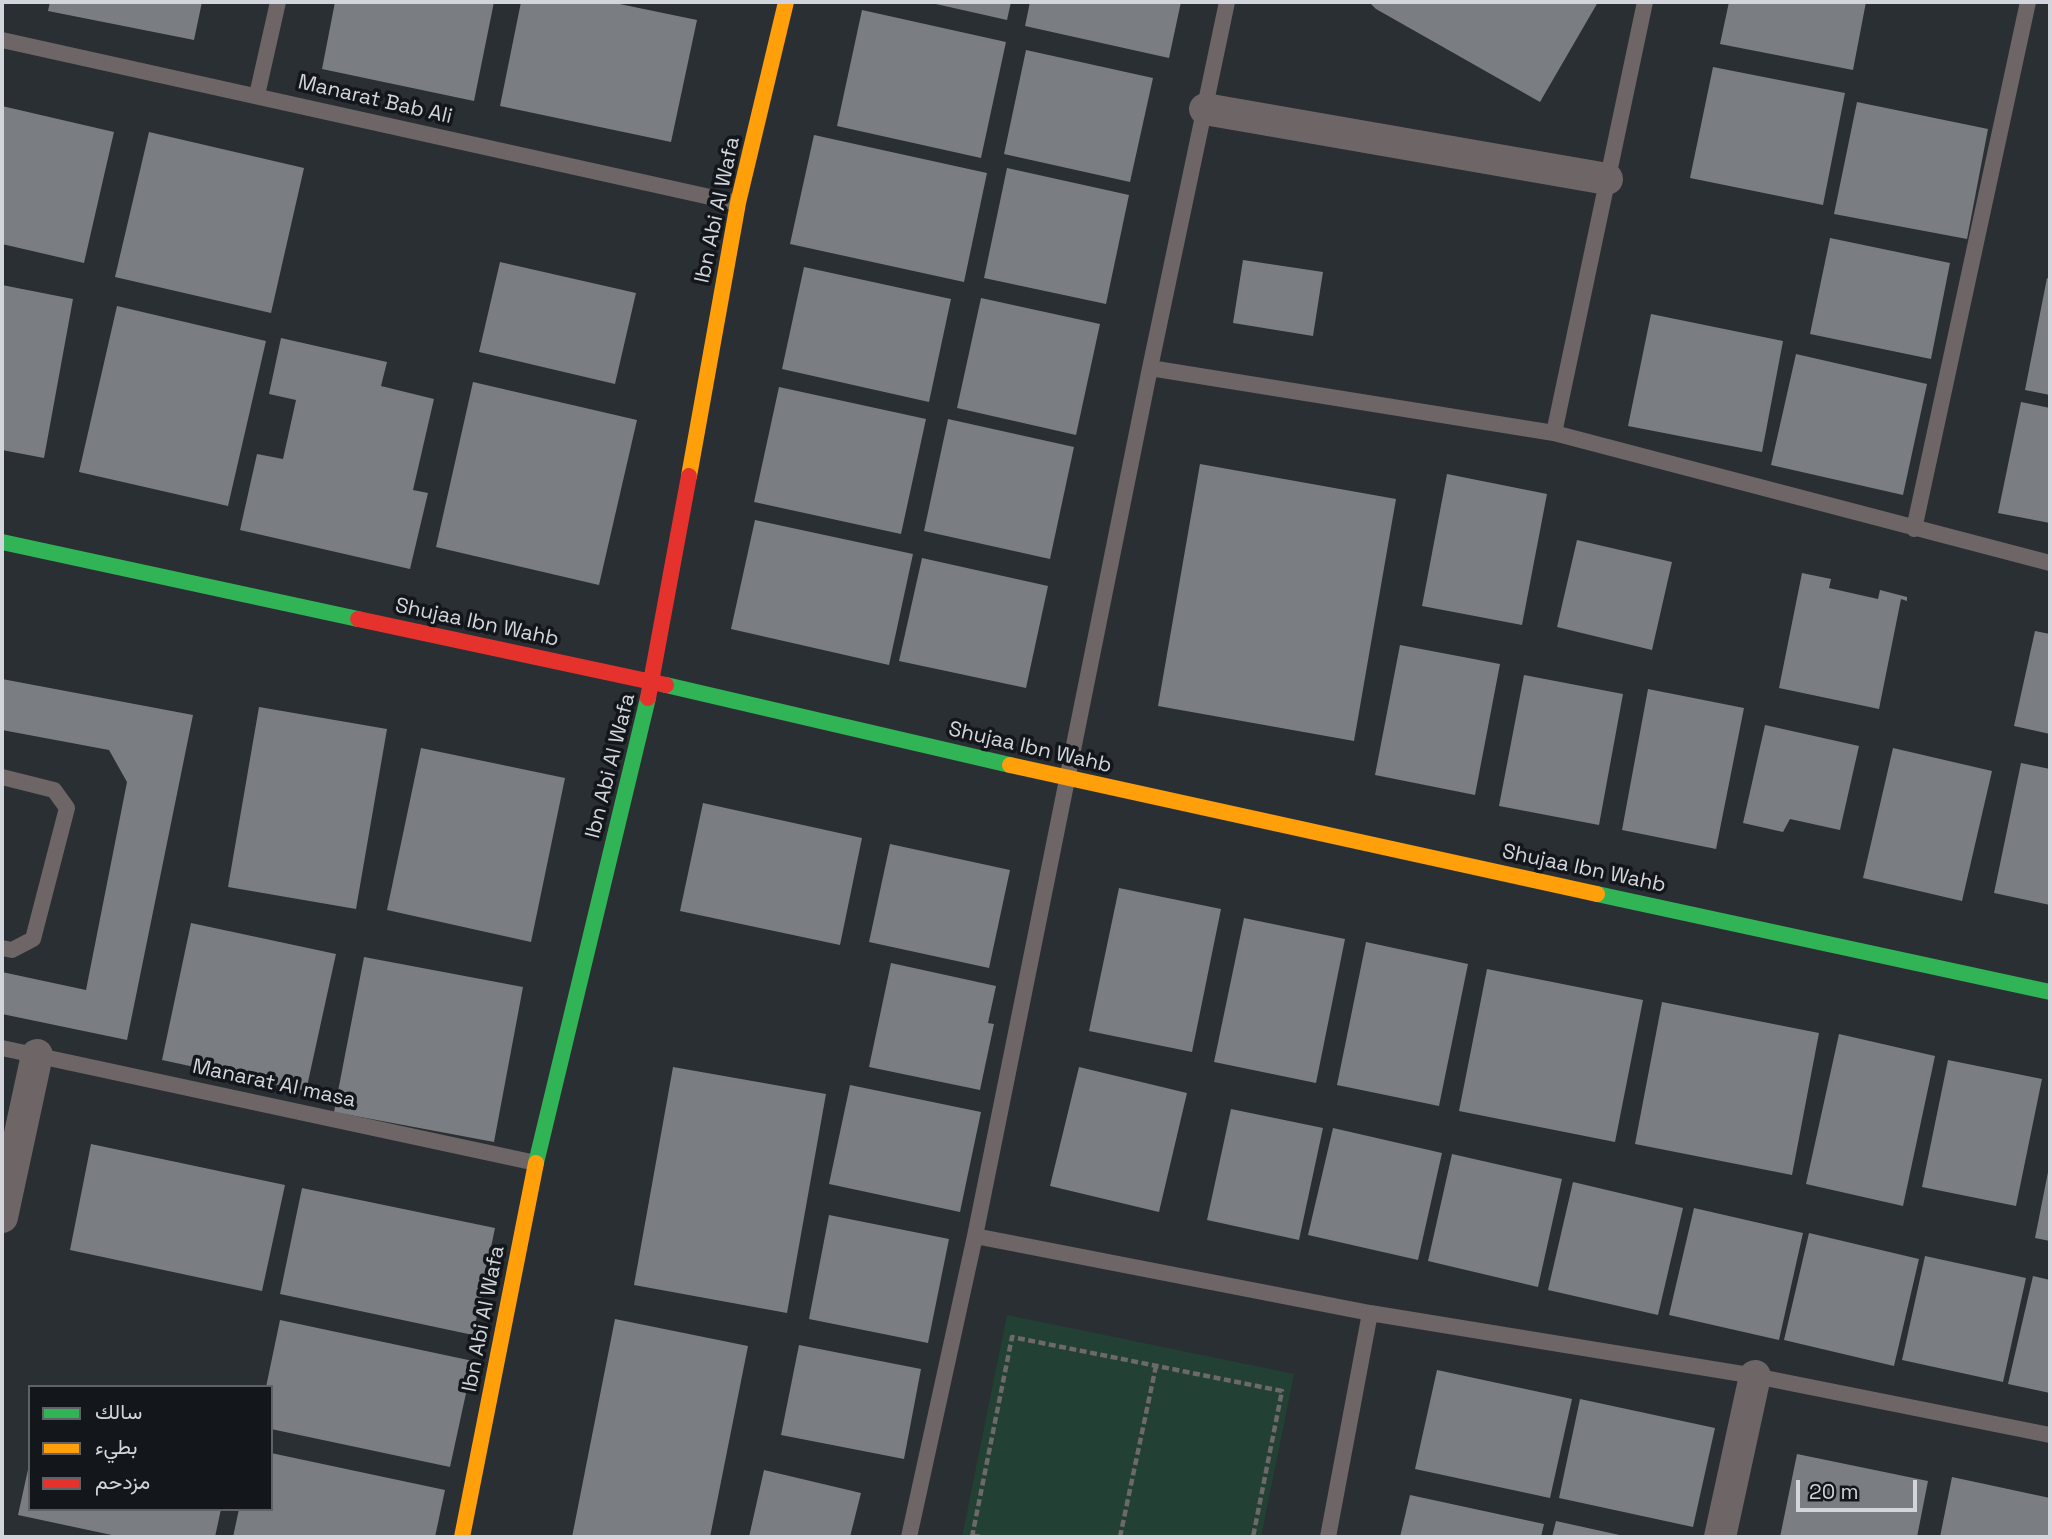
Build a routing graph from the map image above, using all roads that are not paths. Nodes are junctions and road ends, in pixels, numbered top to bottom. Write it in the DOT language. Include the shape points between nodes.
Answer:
graph roads {
  1 [pos="278,2"];
  2 [pos="786,2"];
  3 [pos="1227,2"];
  4 [pos="1645,2"];
  5 [pos="2028,2"];
  6 [pos="2,40"];
  7 [pos="257,95"];
  8 [pos="1205,109"];
  9 [pos="1607,179"];
  10 [pos="738,203"];
  11 [pos="1150,368"];
  12 [pos="1554,433"];
  13 [pos="1914,529"];
  14 [pos="2,542"];
  15 [pos="2050,563"];
  16 [pos="652,682"];
  17 [pos="2,777"];
  18 [pos="1069,779"];
  19 [pos="2,948"];
  20 [pos="2050,992"];
  21 [pos="2,1048"];
  22 [pos="37,1055"];
  23 [pos="536,1163"];
  24 [pos="2,1217"];
  25 [pos="975,1236"];
  26 [pos="1370,1314"];
  27 [pos="1755,1376"];
  28 [pos="2050,1435"];
  29 [pos="462,1537"];
  30 [pos="909,1537"];
  31 [pos="1328,1537"];
  32 [pos="1720,1537"];
  1 -- 7 [label="lane"];
  2 -- 10 [label="street, Ibn Abi Al Wafa"];
  3 -- 8 [label="lane"];
  4 -- 9 [label="lane"];
  5 -- 13 [label="lane"];
  6 -- 7 [label="lane, Manarat Bab Ali"];
  7 -- 10 [label="lane, Manarat Bab Ali"];
  8 -- 9 [label="street"];
  8 -- 11 [label="lane"];
  9 -- 12 [label="lane"];
  10 -- 16 [label="street, Ibn Abi Al Wafa"];
  11 -- 12 [label="lane"];
  11 -- 18 [label="lane"];
  12 -- 13 [label="lane"];
  13 -- 15 [label="lane"];
  14 -- 16 [label="street, Shujaa Ibn Wahb"];
  16 -- 18 [label="street, Shujaa Ibn Wahb"];
  16 -- 23 [label="street, Ibn Abi Al Wafa"];
  17 -- 19 [label="lane" via="54,790 68,808 33,939 12,950"];
  18 -- 20 [label="street, Shujaa Ibn Wahb"];
  18 -- 25 [label="lane"];
  21 -- 22 [label="lane, Manarat Al masa"];
  22 -- 23 [label="lane, Manarat Al masa"];
  22 -- 24 [label="street"];
  23 -- 29 [label="street, Ibn Abi Al Wafa"];
  25 -- 26 [label="lane"];
  25 -- 30 [label="lane"];
  26 -- 27 [label="lane"];
  26 -- 31 [label="lane"];
  27 -- 28 [label="lane"];
  27 -- 32 [label="street"];
}
